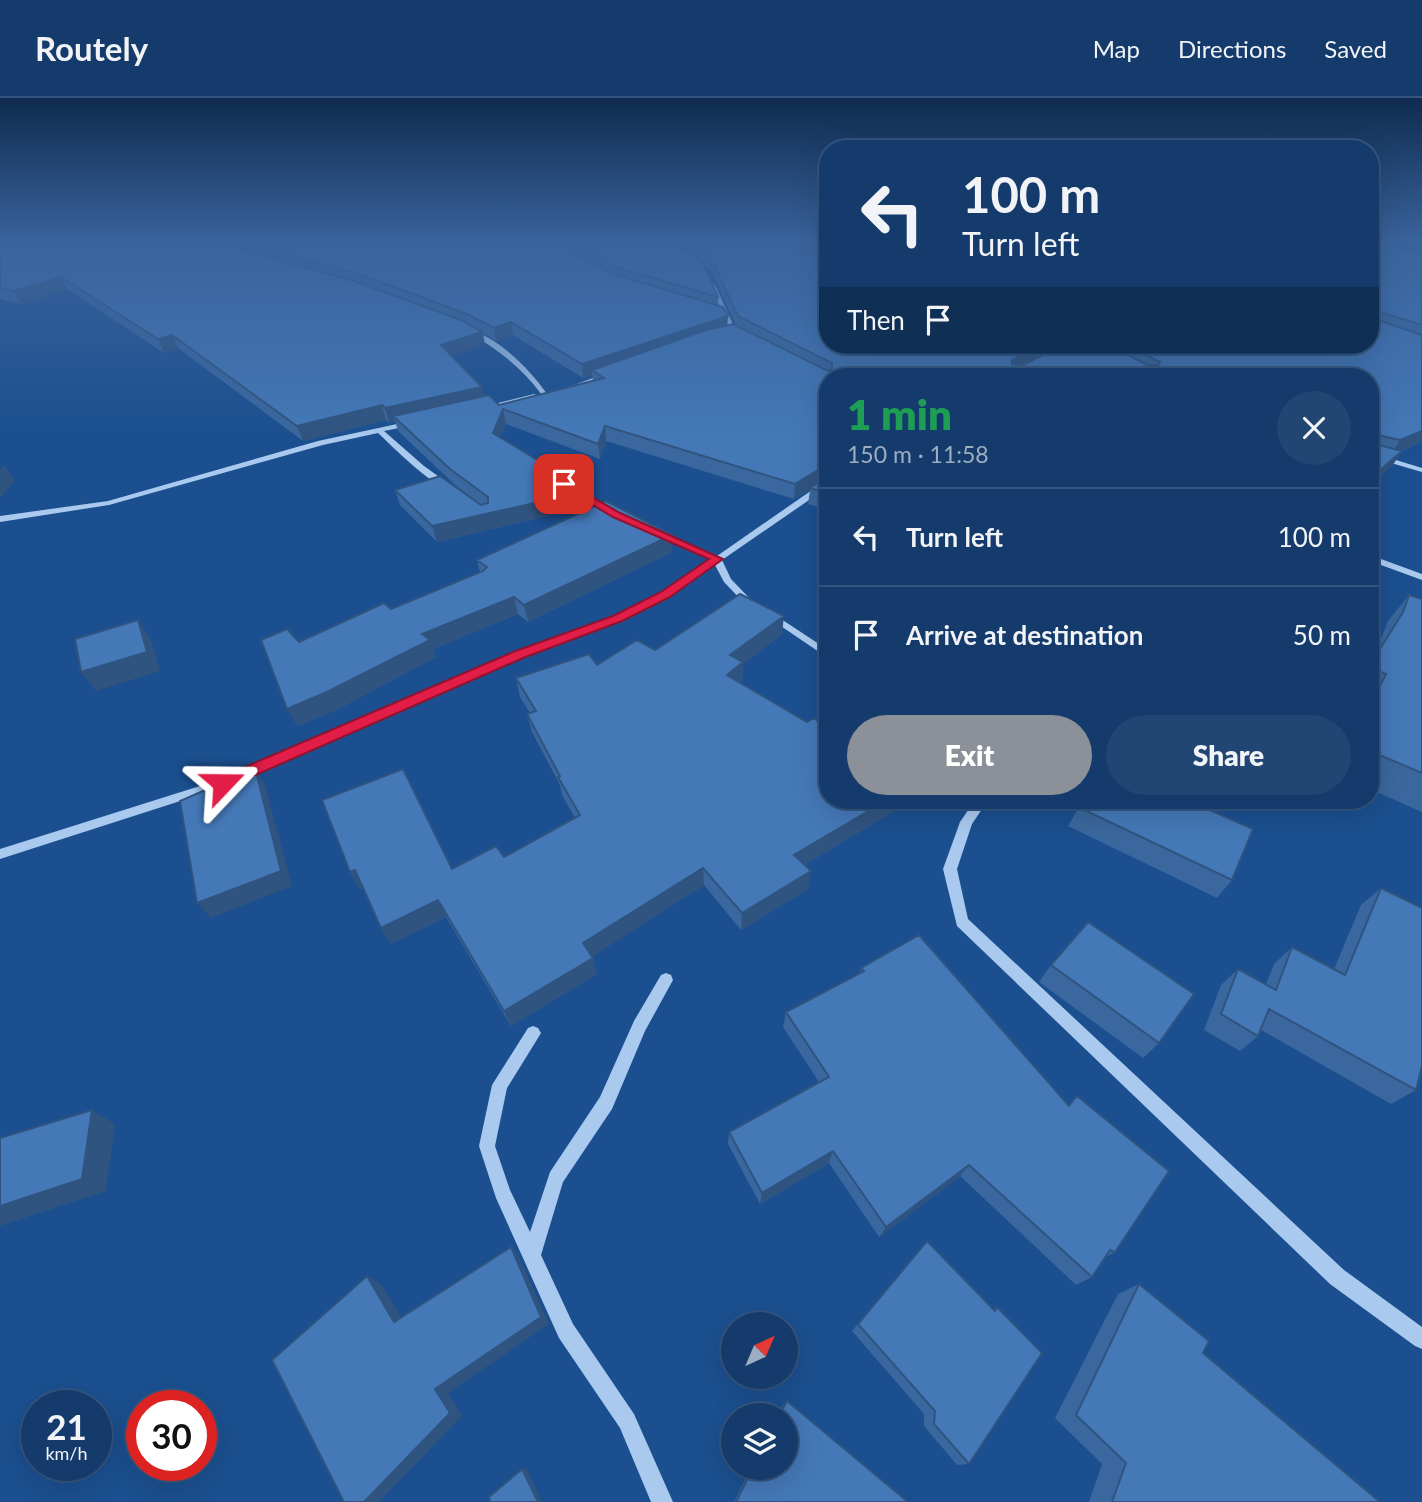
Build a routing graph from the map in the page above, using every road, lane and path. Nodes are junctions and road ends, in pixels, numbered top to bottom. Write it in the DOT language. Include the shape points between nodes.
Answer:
graph roads {
  1 [pos="721,306"];
  2 [pos="714,313"];
  3 [pos="726,317"];
  4 [pos="467,330"];
  5 [pos="745,339"];
  6 [pos="620,370"];
  7 [pos="544,394"];
  8 [pos="469,411"];
  9 [pos="418,422"];
  10 [pos="379,430"];
  11 [pos="1379,457"];
  12 [pos="1422,470"];
  13 [pos="564,484"];
  14 [pos="819,489"];
  15 [pos="458,496"];
  16 [pos="617,515"];
  17 [pos="0,519"];
  18 [pos="649,529"];
  19 [pos="717,559"];
  20 [pos="1379,561"];
  21 [pos="1422,577"];
  22 [pos="819,649"];
  23 [pos="976,809"];
  24 [pos="0,854"];
  25 [pos="666,979"];
  26 [pos="533,1033"];
  27 [pos="532,1254"];
  28 [pos="1422,1339"];
  29 [pos="662,1502"];
  1 -- 3 [label="street"];
  2 -- 3 [label="street"];
  3 -- 5 [label="street" via="731,333"];
  4 -- 7 [label="street" via="504,349 531,373"];
  6 -- 7 [label="street"];
  7 -- 8 [label="street"];
  9 -- 10 [label="street"];
  10 -- 15 [label="street"];
  10 -- 17 [label="street" via="109,503"];
  11 -- 12 [label="street"];
  13 -- 16 [label="street"];
  14 -- 19 [label="street"];
  18 -- 19 [label="street"];
  19 -- 22 [label="street" via="744,601 781,620"];
  19 -- 24 [label="street" via="665,595 618,619 518,655 223,783"];
  20 -- 21 [label="street"];
  23 -- 28 [label="street" via="950,869 962,922 1337,1277"];
  25 -- 27 [label="street" via="639,1026 606,1103 556,1178"];
  26 -- 27 [label="street" via="500,1085 487,1146 502,1192"];
  27 -- 29 [label="street" via="566,1331 627,1421"];
}
